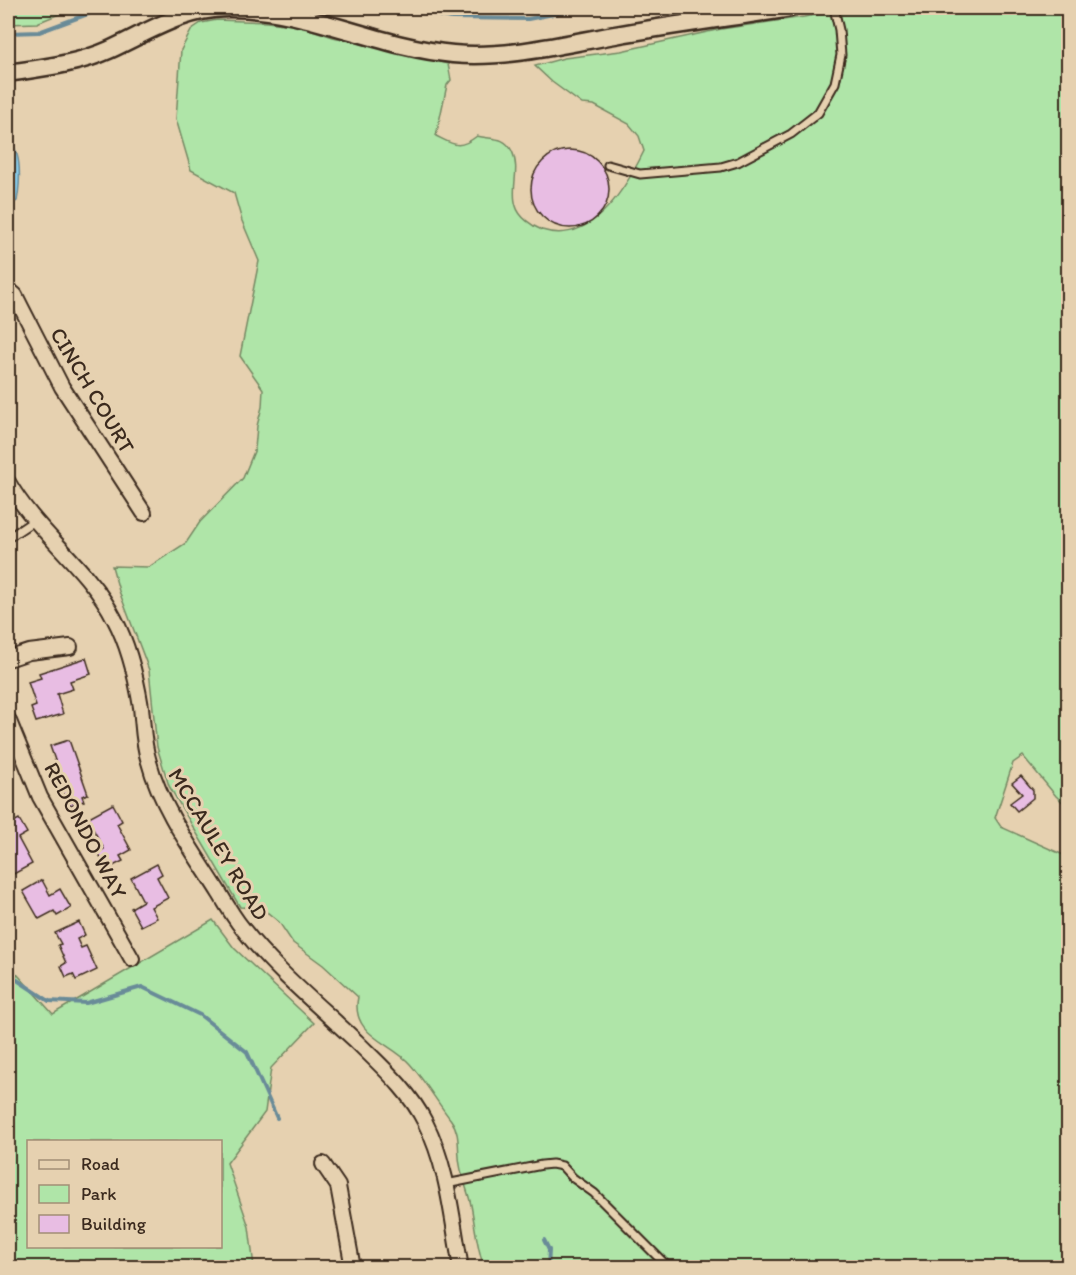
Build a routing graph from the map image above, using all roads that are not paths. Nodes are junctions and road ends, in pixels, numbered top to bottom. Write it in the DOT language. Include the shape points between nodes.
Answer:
graph roads {
  1 [pos="790,8"];
  2 [pos="834,8"];
  3 [pos="8,73"];
  4 [pos="608,165"];
  5 [pos="8,289"];
  6 [pos="8,482"];
  7 [pos="144,513"];
  8 [pos="36,520"];
  9 [pos="8,538"];
  10 [pos="70,647"];
  11 [pos="8,659"];
  12 [pos="8,719"];
  13 [pos="132,959"];
  14 [pos="323,1164"];
  15 [pos="446,1184"];
  16 [pos="353,1268"];
  17 [pos="461,1268"];
  18 [pos="669,1268"];
  1 -- 3 [label="street" via="473,55 408,46 261,9 226,8 176,18 80,60"];
  2 -- 4 [label="lane" via="841,55 835,83 818,112 790,134 738,162 721,166 640,174"];
  5 -- 7 [label="street, CINCH COURT" via="62,387"];
  6 -- 8 [label="street, MCCAULEY ROAD"];
  8 -- 9 [label="lane"];
  8 -- 15 [label="street, MCCAULEY ROAD" via="113,616 134,669 148,762 158,788 219,893 242,929 391,1075 413,1103 434,1142"];
  10 -- 11 [label="street"];
  12 -- 13 [label="street, REDONDO WAY" via="40,797"];
  14 -- 16 [label="street" via="338,1186"];
  15 -- 17 [label="street, MCCAULEY ROAD"];
  15 -- 18 [label="lane" via="552,1164 562,1166 594,1192"];
}
